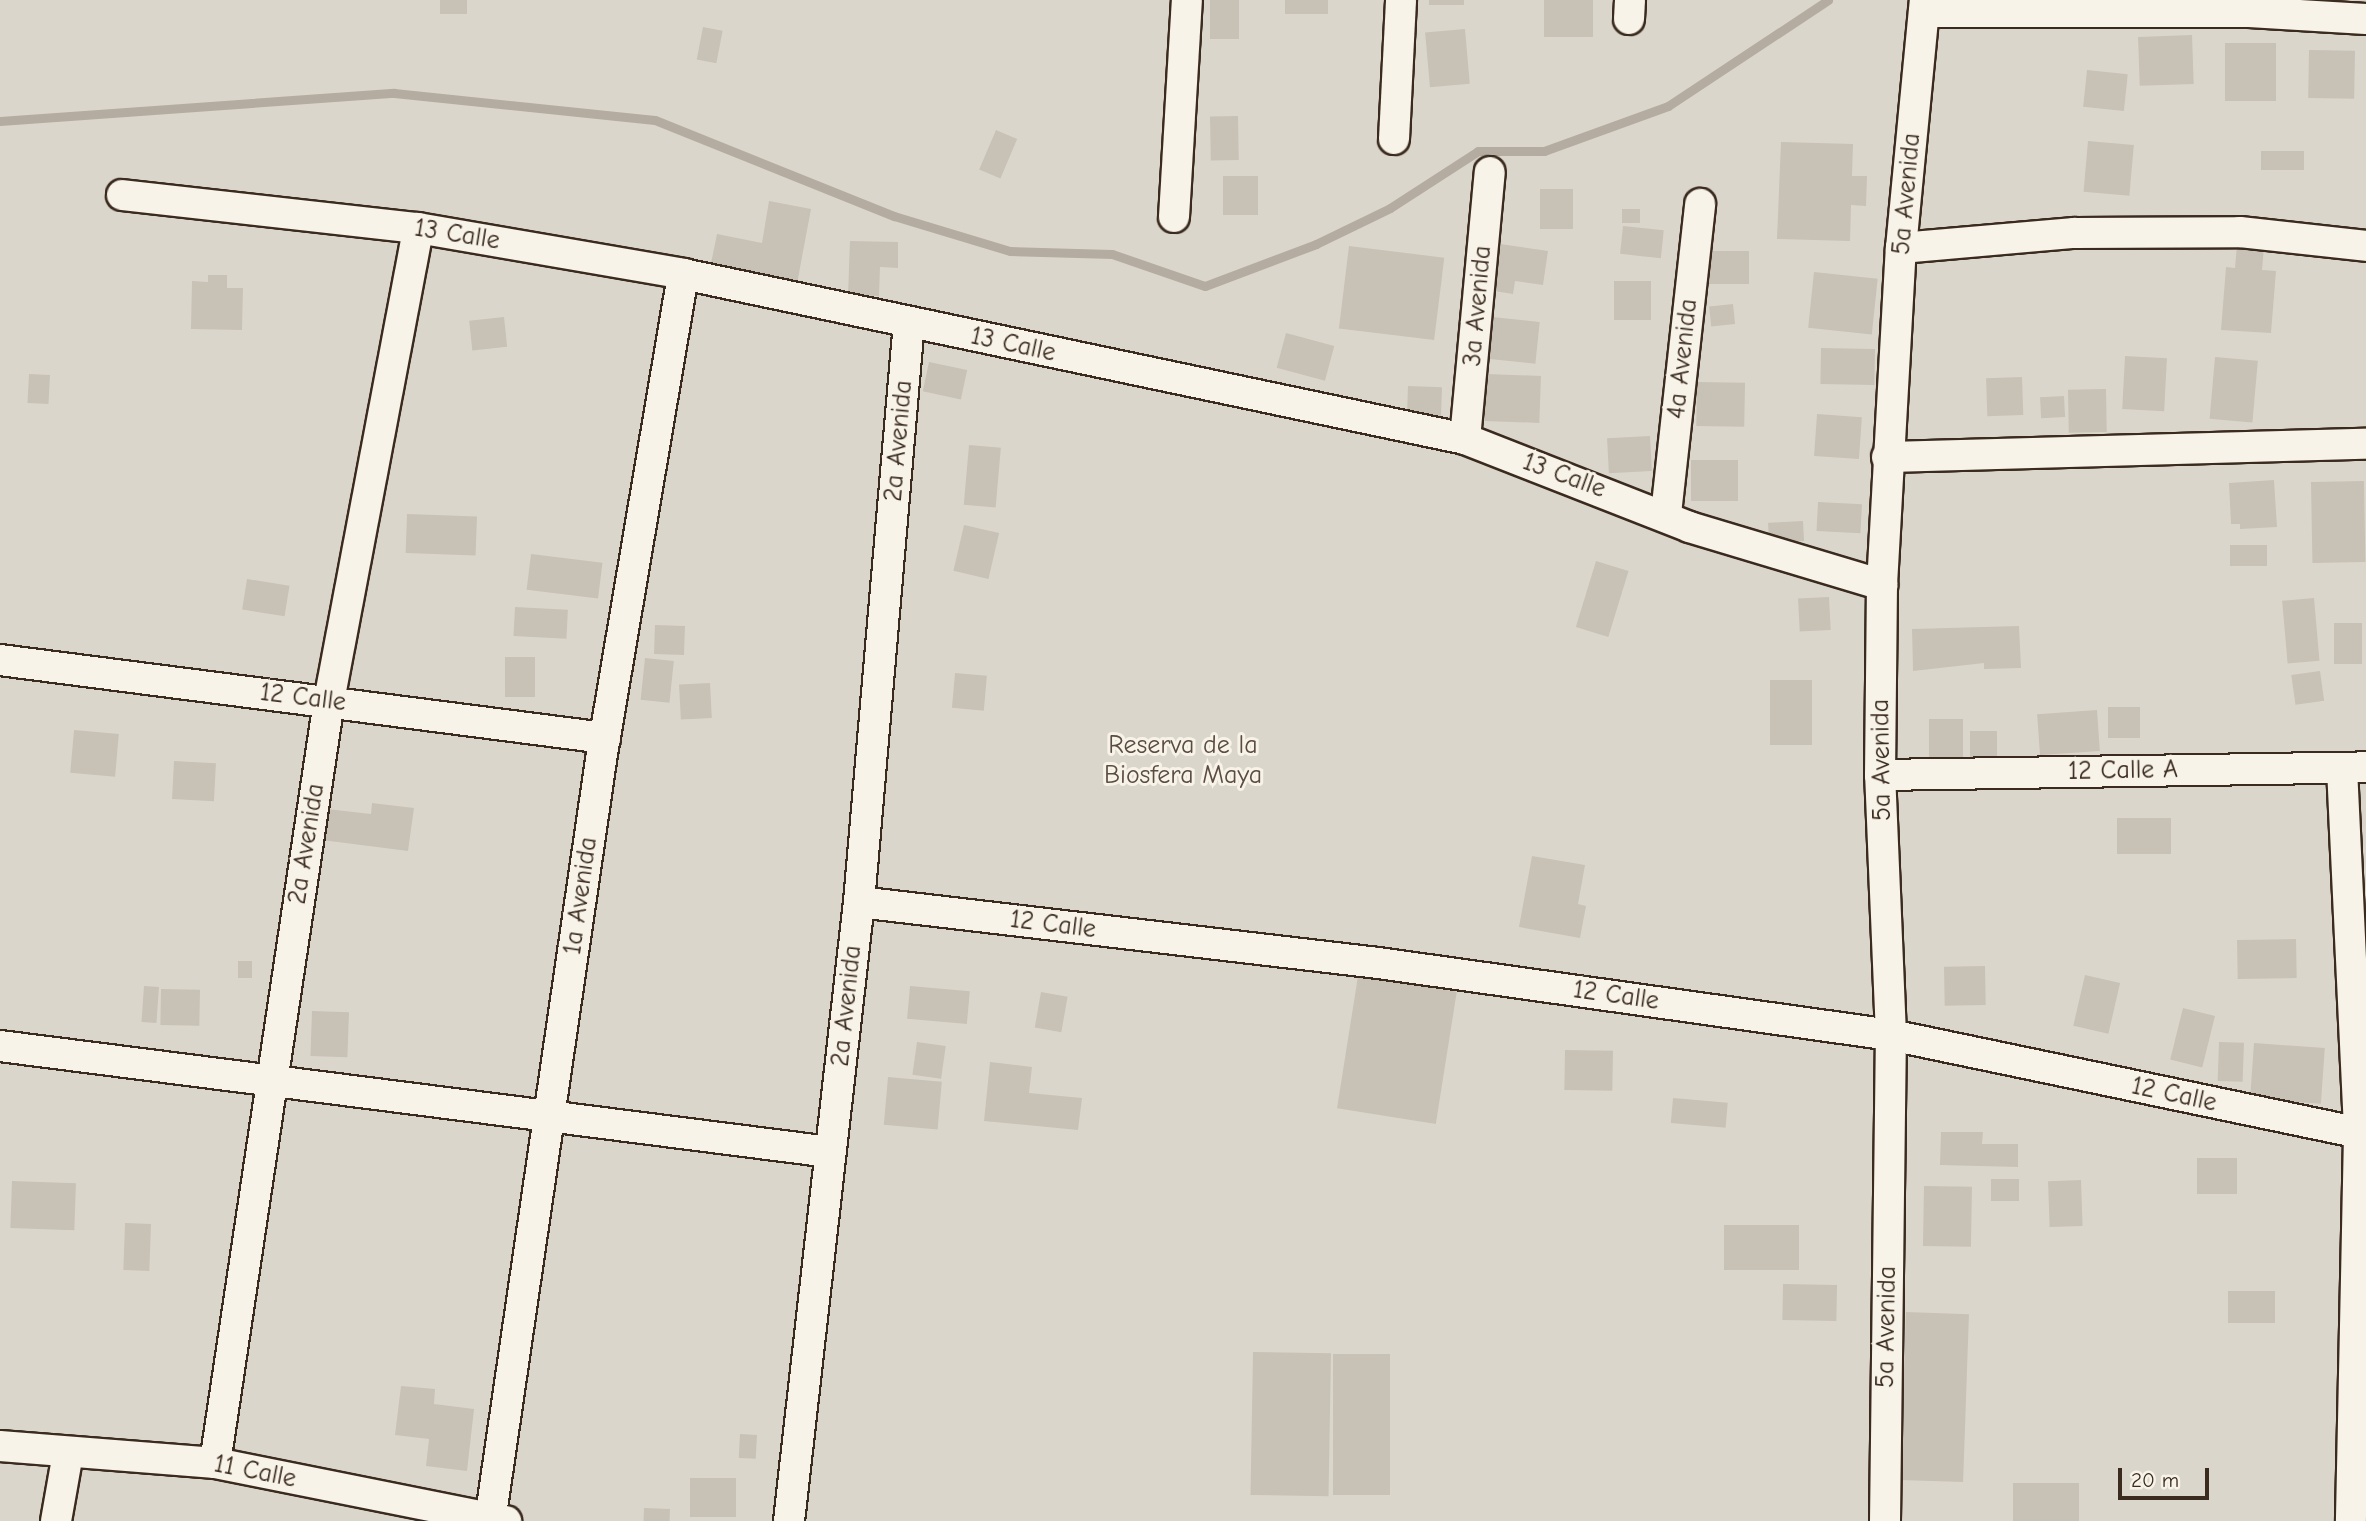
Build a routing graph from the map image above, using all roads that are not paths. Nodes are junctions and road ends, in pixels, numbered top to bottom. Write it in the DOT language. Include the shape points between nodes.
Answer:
graph roads {
  1 [pos="1187,0"];
  2 [pos="1401,0"];
  3 [pos="1924,6"];
  4 [pos="2366,19"];
  5 [pos="1394,139"];
  6 [pos="1490,172"];
  7 [pos="122,195"];
  8 [pos="1700,204"];
  9 [pos="1174,217"];
  10 [pos="418,228"];
  11 [pos="2366,246"];
  12 [pos="1901,248"];
  13 [pos="683,274"];
  14 [pos="909,322"];
  15 [pos="1465,439"];
  16 [pos="2366,444"];
  17 [pos="1887,457"];
  18 [pos="1666,514"];
  19 [pos="1882,585"];
  20 [pos="0,660"];
  21 [pos="329,701"];
  22 [pos="605,738"];
  23 [pos="2354,767"];
  24 [pos="1880,775"];
  25 [pos="859,902"];
  26 [pos="1891,1035"];
  27 [pos="0,1046"];
  28 [pos="270,1081"];
  29 [pos="549,1116"];
  30 [pos="2362,1134"];
  31 [pos="830,1152"];
  32 [pos="0,1446"];
  33 [pos="68,1453"];
  34 [pos="215,1463"];
  35 [pos="495,1520"];
  36 [pos="56,1521"];
  37 [pos="789,1521"];
  38 [pos="1885,1521"];
  39 [pos="2351,1521"];
  1 -- 9 [label="street"];
  2 -- 5 [label="street"];
  3 -- 4 [label="street" via="2249,12"];
  3 -- 12 [label="street, 5a Avenida"];
  6 -- 15 [label="street, 3a Avenida"];
  7 -- 10 [label="street, 13 Calle"];
  8 -- 18 [label="street, 4a Avenida"];
  10 -- 13 [label="street, 13 Calle"];
  10 -- 21 [label="street, 2a Avenida"];
  11 -- 12 [label="street" via="2226,232 2074,233"];
  12 -- 17 [label="street, 5a Avenida"];
  13 -- 14 [label="street, 13 Calle"];
  13 -- 22 [label="street, 1a Avenida"];
  14 -- 15 [label="street, 13 Calle"];
  14 -- 25 [label="street, 2a Avenida"];
  15 -- 18 [label="street, 13 Calle"];
  16 -- 17 [label="street"];
  17 -- 19 [label="street, 5a Avenida"];
  18 -- 19 [label="street, 13 Calle" via="1689,527"];
  19 -- 24 [label="street, 5a Avenida"];
  20 -- 21 [label="street, 12 Calle"];
  21 -- 22 [label="street, 12 Calle"];
  21 -- 28 [label="street, 2a Avenida"];
  22 -- 29 [label="street, 1a Avenida"];
  23 -- 24 [label="street, 12 Calle A"];
  23 -- 30 [label="street"];
  24 -- 26 [label="street, 5a Avenida"];
  25 -- 26 [label="street, 12 Calle" via="1378,963"];
  25 -- 31 [label="street, 2a Avenida"];
  26 -- 30 [label="street, 12 Calle"];
  26 -- 38 [label="street, 5a Avenida"];
  27 -- 28 [label="street"];
  28 -- 29 [label="street"];
  28 -- 34 [label="street, 2a Avenida"];
  29 -- 31 [label="street"];
  29 -- 35 [label="street, 1a Avenida"];
  30 -- 39 [label="street"];
  31 -- 37 [label="street, 2a Avenida"];
  32 -- 33 [label="street, 11 Calle"];
  33 -- 34 [label="street, 11 Calle"];
  33 -- 36 [label="street"];
  34 -- 35 [label="street, 11 Calle"];
}
